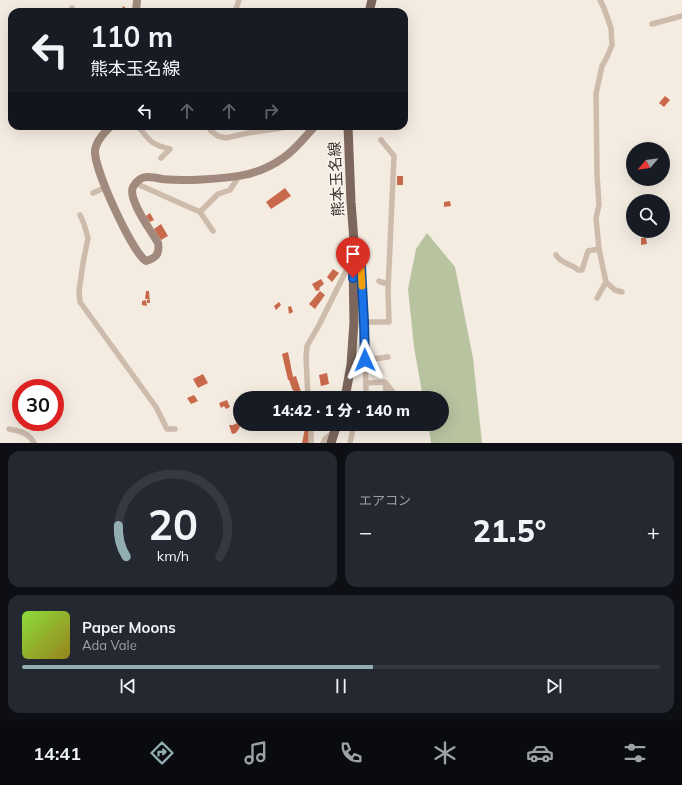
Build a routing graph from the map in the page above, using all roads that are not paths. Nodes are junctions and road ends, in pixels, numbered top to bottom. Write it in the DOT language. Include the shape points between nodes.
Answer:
graph roads {
  1 [pos="600,0"];
  2 [pos="682,16"];
  3 [pos="652,24"];
  4 [pos="107,130"];
  5 [pos="141,130"];
  6 [pos="210,130"];
  7 [pos="268,130"];
  8 [pos="309,130"];
  9 [pos="348,130"];
  10 [pos="381,140"];
  11 [pos="161,158"];
  12 [pos="238,176"];
  13 [pos="135,183"];
  14 [pos="104,188"];
  15 [pos="93,193"];
  16 [pos="200,212"];
  17 [pos="80,215"];
  18 [pos="213,231"];
  19 [pos="599,249"];
  20 [pos="355,254"];
  21 [pos="556,255"];
  22 [pos="379,280"];
  23 [pos="606,282"];
  24 [pos="388,284"];
  25 [pos="622,292"];
  26 [pos="597,298"];
  27 [pos="364,322"];
  28 [pos="388,357"];
  29 [pos="365,360"];
  30 [pos="385,382"];
  31 [pos="366,383"];
  32 [pos="308,391"];
  33 [pos="346,391"];
  34 [pos="366,391"];
  35 [pos="386,391"];
  36 [pos="392,391"];
  37 [pos="9,429"];
  38 [pos="174,429"];
  39 [pos="311,431"];
  40 [pos="333,431"];
  41 [pos="335,431"];
  42 [pos="353,431"];
  43 [pos="34,443"];
  44 [pos="311,443"];
  45 [pos="323,443"];
  46 [pos="331,443"];
  47 [pos="350,443"];
  1 -- 19 [label="street" via="611,28 612,45 602,66 596,94 599,205 596,218"];
  2 -- 3 [label="street"];
  4 -- 14 [label="street" via="98,140 95,151"];
  5 -- 11 [label="street" via="150,142 170,149"];
  6 -- 7 [label="street" via="226,138"];
  8 -- 12 [label="street" via="284,158 249,175"];
  9 -- 20 [label="main road, 熊本玉名線"];
  10 -- 24 [label="street" via="394,156"];
  12 -- 13 [label="street" via="177,180 147,177"];
  12 -- 16 [label="street" via="230,190 218,194"];
  13 -- 14 [label="street" via="131,194 134,203 159,249 157,255 146,261 139,254"];
  13 -- 16 [label="street"];
  14 -- 15 [label="street"];
  16 -- 18 [label="street"];
  17 -- 38 [label="street" via="88,238 79,291 80,302 156,407 167,429"];
  19 -- 21 [label="street" via="588,251 582,270 559,260"];
  19 -- 23 [label="street"];
  20 -- 27 [label="street" via="361,267"];
  20 -- 32 [label="street" via="307,346"];
  20 -- 33 [label="main road, 熊本玉名線" via="354,322"];
  22 -- 24 [label="street"];
  23 -- 25 [label="street" via="615,290"];
  23 -- 26 [label="street"];
  24 -- 27 [label="street" via="389,322"];
  27 -- 29 [label="street"];
  28 -- 29 [label="street"];
  29 -- 31 [label="street"];
  30 -- 31 [label="street"];
  30 -- 35 [label="street"];
  30 -- 36 [label="street"];
  31 -- 34 [label="street"];
  37 -- 43 [label="street" via="24,432"];
  39 -- 44 [label="street"];
  40 -- 45 [label="street"];
  41 -- 46 [label="main road"];
  42 -- 47 [label="street"];
}
